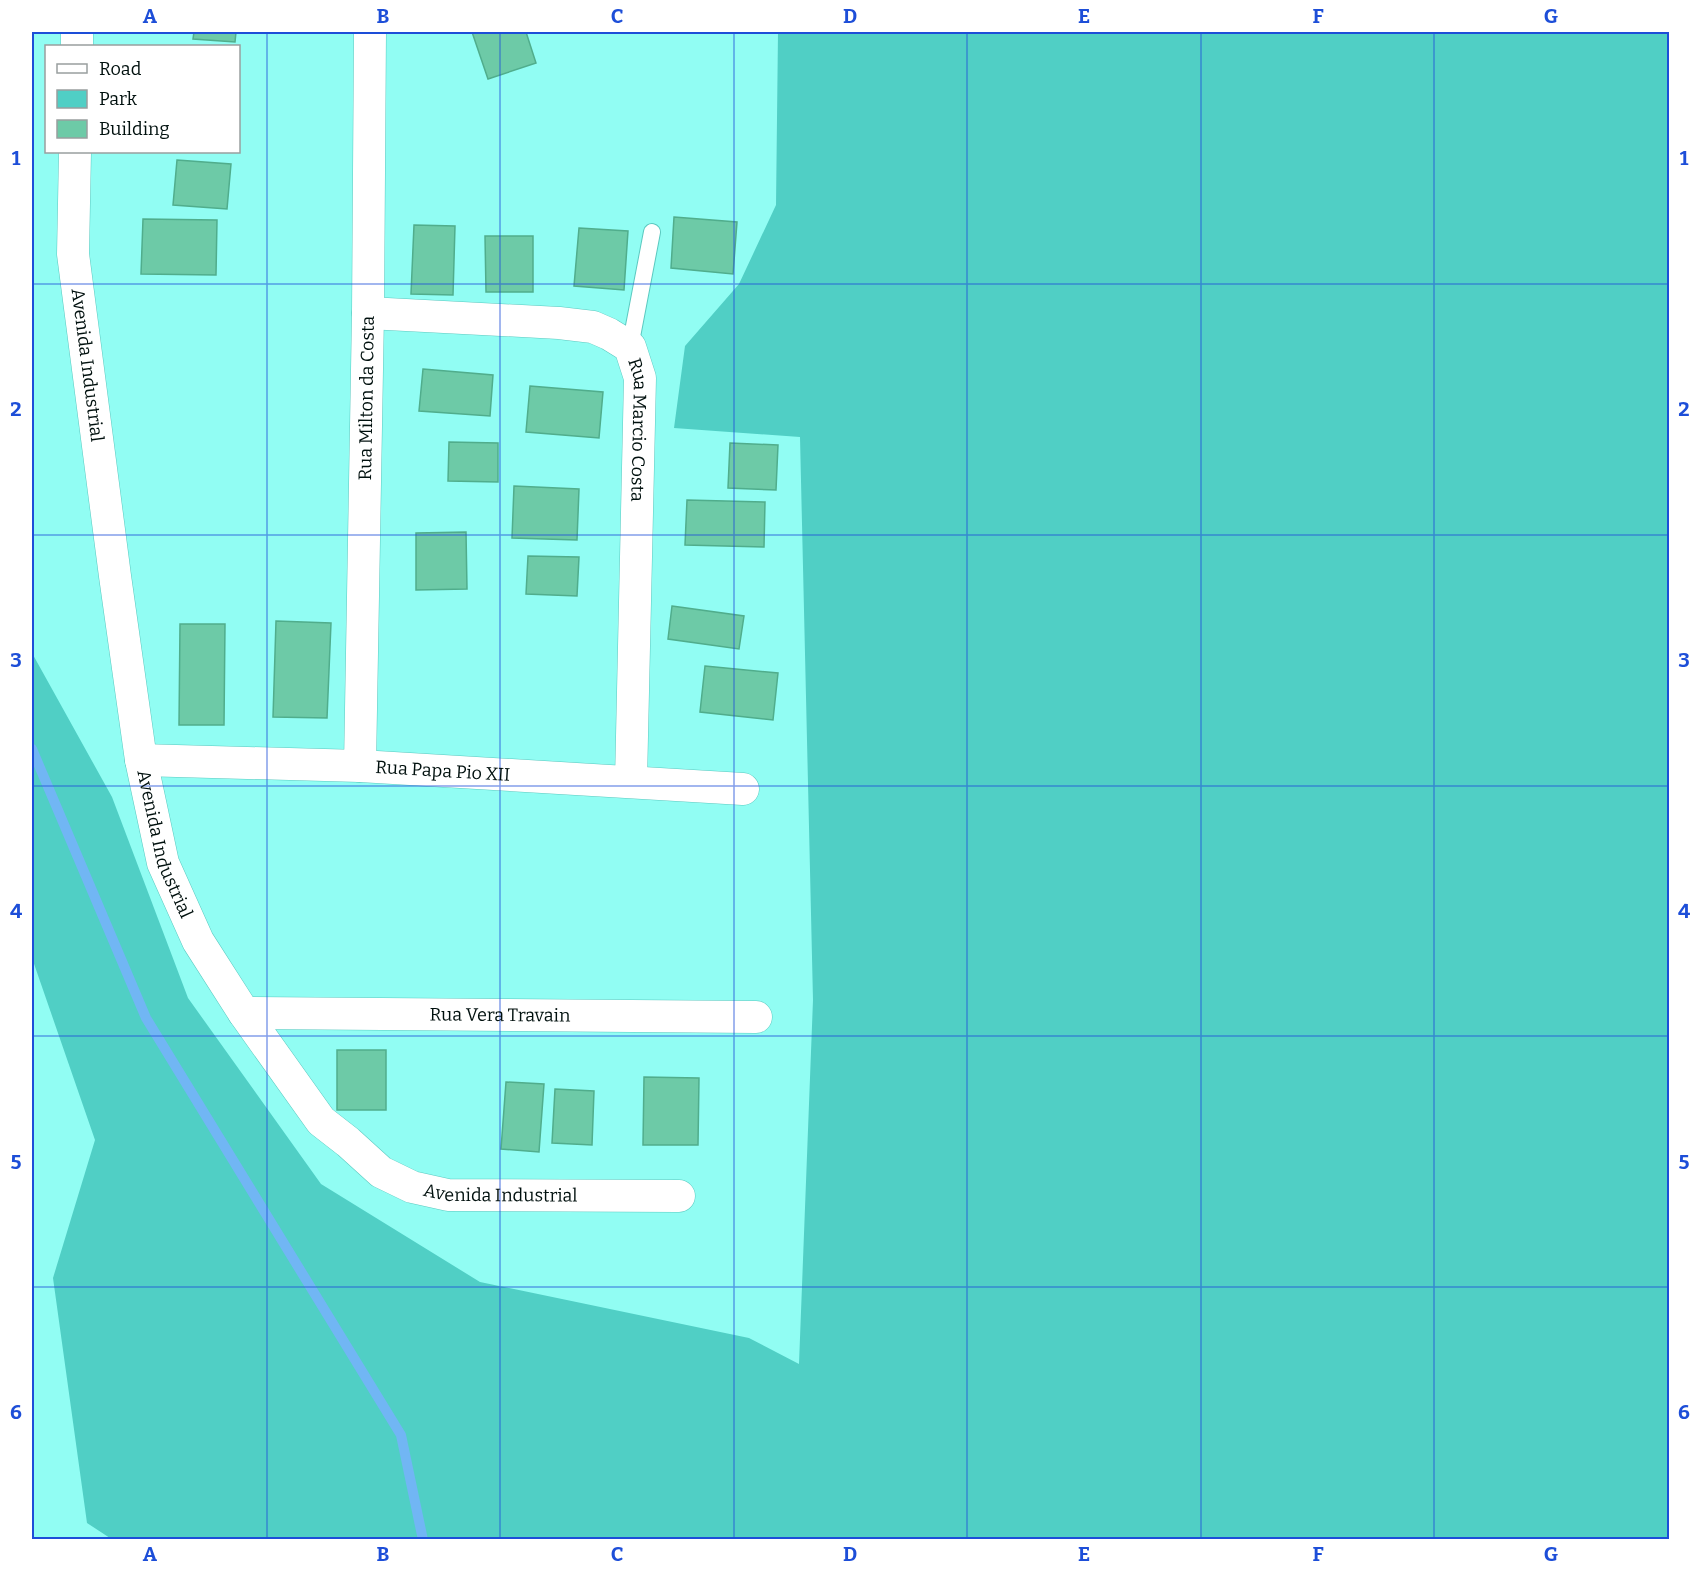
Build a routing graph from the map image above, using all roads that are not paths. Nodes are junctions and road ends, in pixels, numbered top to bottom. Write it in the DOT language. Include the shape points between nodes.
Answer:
graph roads {
  1 [pos="370,32"];
  2 [pos="75,153"];
  3 [pos="652,232"];
  4 [pos="368,313"];
  5 [pos="630,347"];
  6 [pos="141,760"];
  7 [pos="360,765"];
  8 [pos="631,782"];
  9 [pos="743,789"];
  10 [pos="244,1013"];
  11 [pos="756,1017"];
  12 [pos="679,1196"];
  1 -- 4 [label="street, Rua Milton da Costa"];
  2 -- 6 [label="street, Avenida Industrial" via="73,254"];
  3 -- 5 [label="lane"];
  4 -- 5 [label="street, Rua Marcio Costa" via="593,327"];
  4 -- 7 [label="street, Rua Milton da Costa"];
  5 -- 8 [label="street, Rua Marcio Costa" via="640,378"];
  6 -- 7 [label="street, Rua Papa Pio XII"];
  6 -- 10 [label="street, Avenida Industrial" via="163,863 198,941"];
  7 -- 8 [label="street, Rua Papa Pio XII"];
  8 -- 9 [label="street, Rua Papa Pio XII"];
  10 -- 11 [label="street, Rua Vera Travain"];
  10 -- 12 [label="street, Avenida Industrial" via="321,1121 381,1172 412,1187 448,1195"];
}
